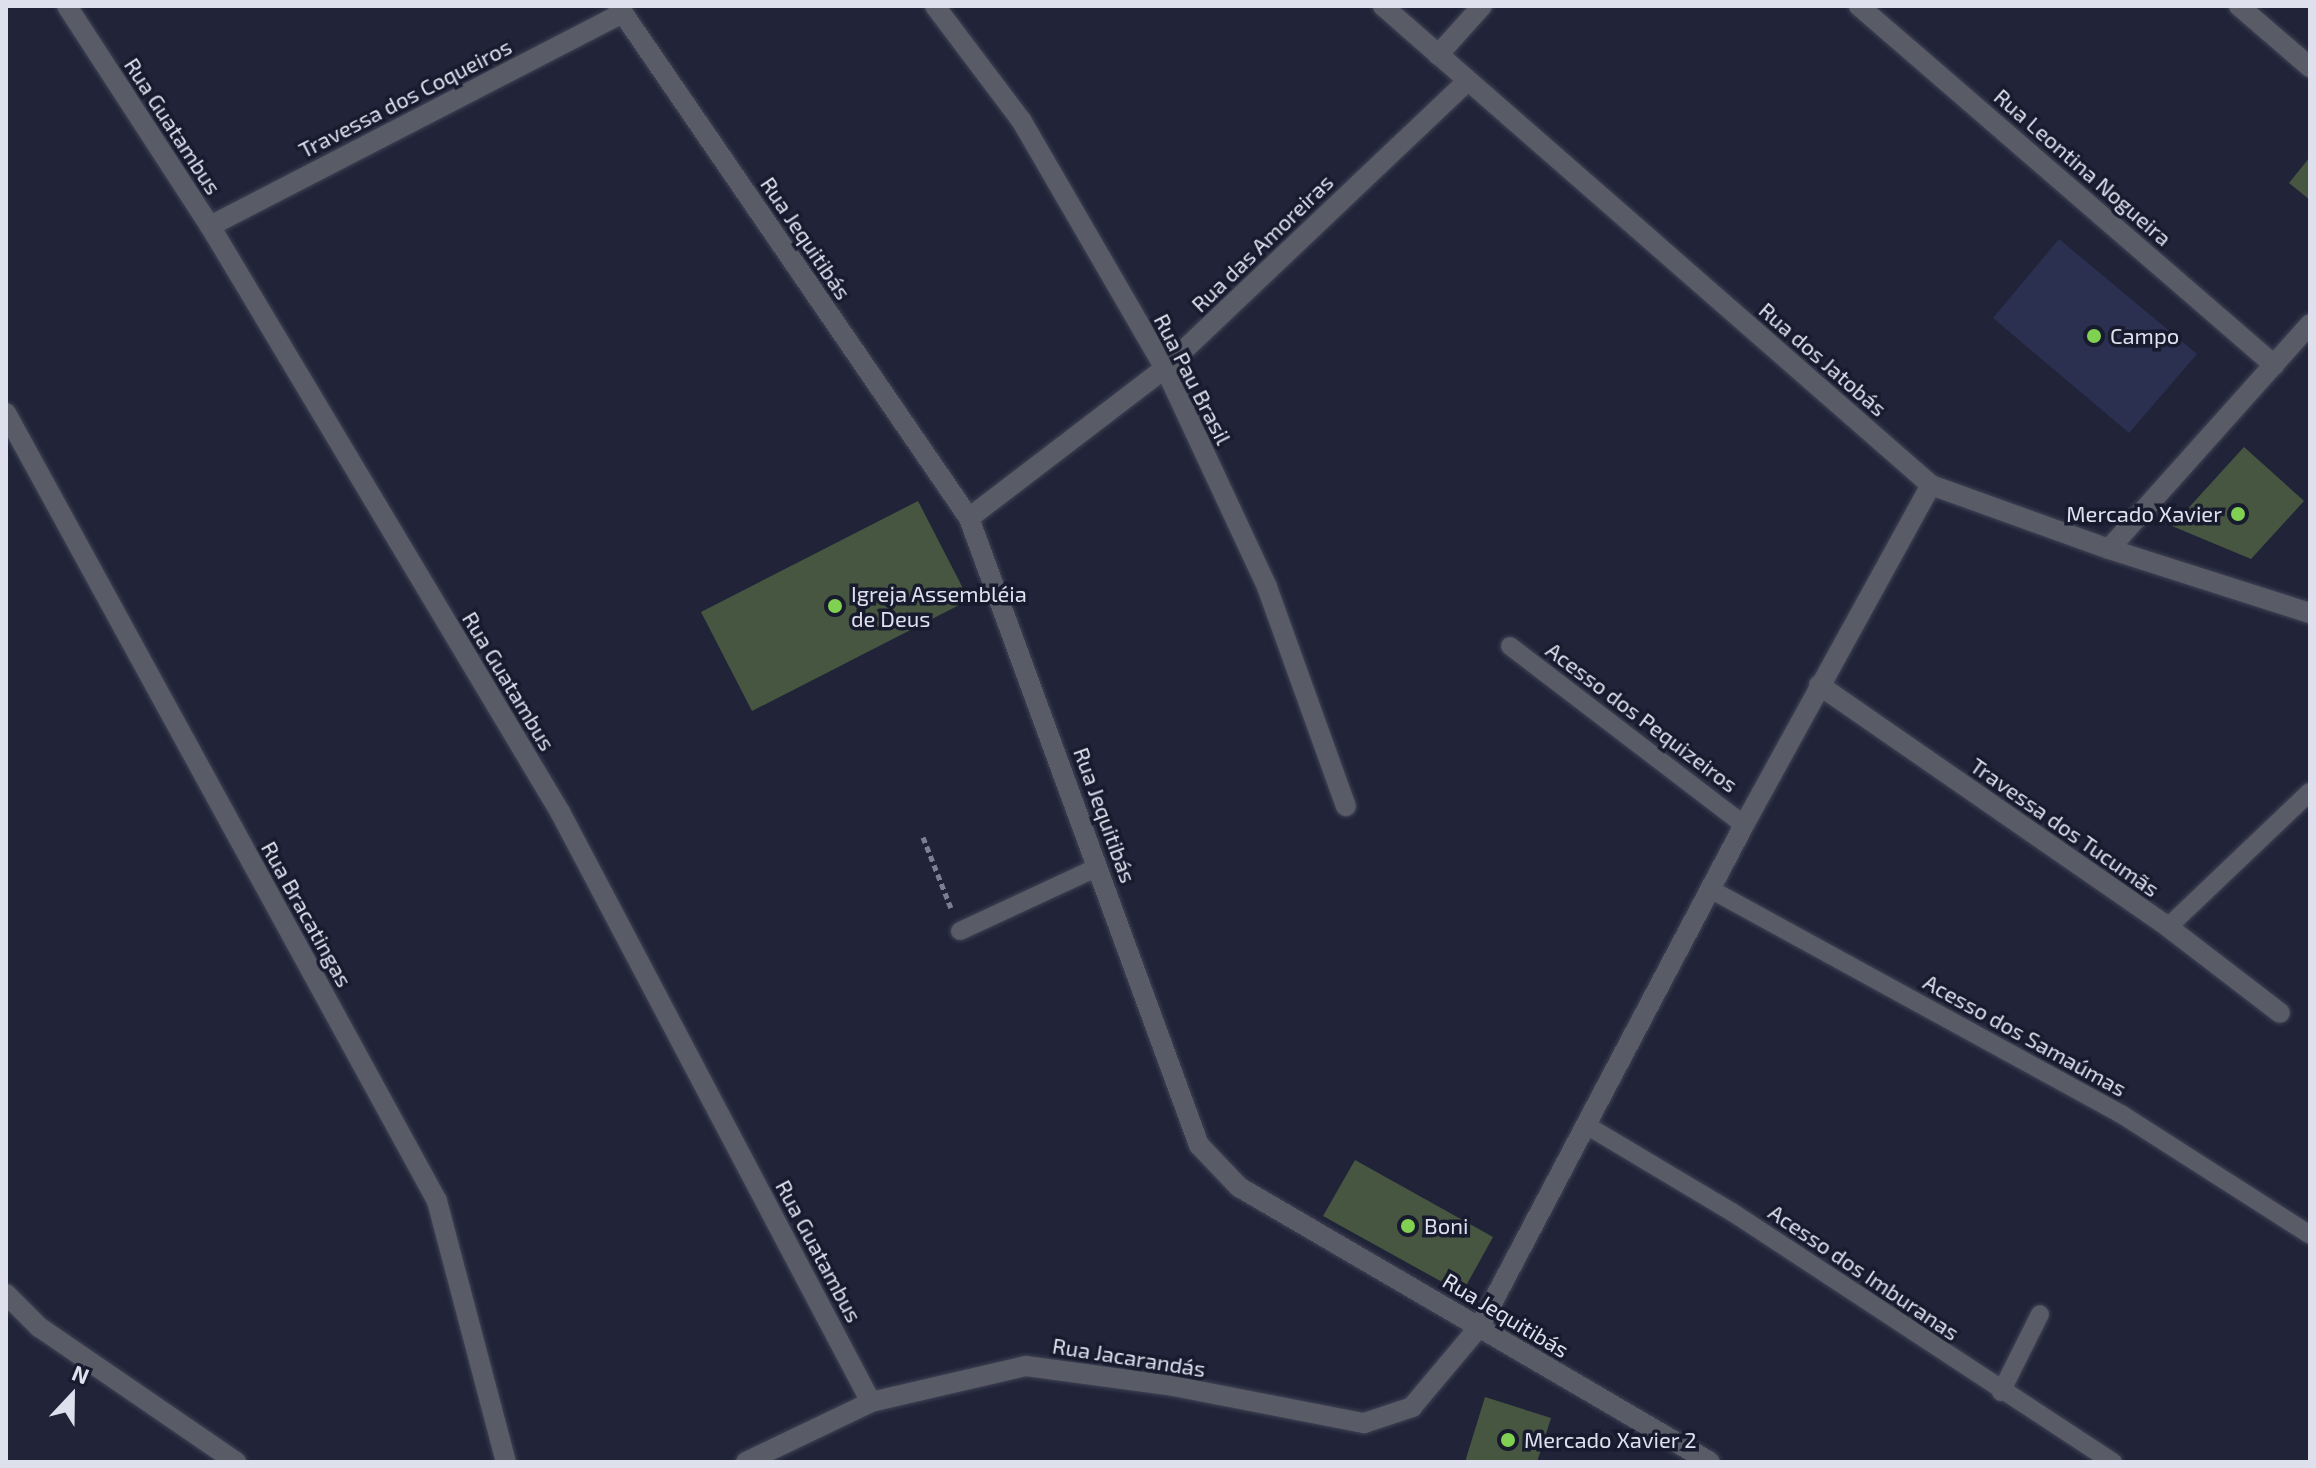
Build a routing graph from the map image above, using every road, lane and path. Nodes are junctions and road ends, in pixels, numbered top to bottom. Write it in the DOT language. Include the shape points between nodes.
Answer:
graph roads {
  1 [pos="67,6"];
  2 [pos="935,6"];
  3 [pos="1383,6"];
  4 [pos="1482,6"];
  5 [pos="1859,6"];
  6 [pos="2239,6"];
  7 [pos="620,9"];
  8 [pos="1438,55"];
  9 [pos="2310,67"];
  10 [pos="1467,81"];
  11 [pos="210,226"];
  12 [pos="2310,324"];
  13 [pos="2274,365"];
  14 [pos="1165,368"];
  15 [pos="6,413"];
  16 [pos="1931,485"];
  17 [pos="969,518"];
  18 [pos="2109,549"];
  19 [pos="2310,613"];
  20 [pos="1510,646"];
  21 [pos="1819,685"];
  22 [pos="2310,792"];
  23 [pos="1346,806"];
  24 [pos="1744,825"];
  25 [pos="923,837"];
  26 [pos="1098,867"];
  27 [pos="1710,889"];
  28 [pos="2168,927"];
  29 [pos="960,931"];
  30 [pos="2280,1013"];
  31 [pos="1586,1125"];
  32 [pos="2310,1235"];
  33 [pos="6,1294"];
  34 [pos="2040,1314"];
  35 [pos="1480,1326"];
  36 [pos="2001,1392"];
  37 [pos="871,1402"];
  38 [pos="236,1462"];
  39 [pos="506,1462"];
  40 [pos="746,1462"];
  41 [pos="1710,1462"];
  42 [pos="2113,1462"];
  1 -- 11 [label="street, Rua Guatambus"];
  2 -- 14 [label="street, Rua Pau Brasil" via="1021,120"];
  3 -- 8 [label="street, Rua dos Jatobás"];
  4 -- 8 [label="street"];
  5 -- 13 [label="street, Rua Leontina Nogueira"];
  6 -- 9 [label="street"];
  7 -- 11 [label="street, Travessa dos Coqueiros"];
  7 -- 17 [label="street, Rua Jequitibás"];
  8 -- 10 [label="street, Rua dos Jatobás"];
  10 -- 14 [label="street, Rua das Amoreiras"];
  10 -- 16 [label="street, Rua dos Jatobás"];
  11 -- 37 [label="street, Rua Guatambus" via="560,812"];
  12 -- 13 [label="street"];
  13 -- 18 [label="street"];
  14 -- 17 [label="street, Rua das Amoreiras"];
  14 -- 23 [label="street, Rua Pau Brasil" via="1267,587"];
  15 -- 39 [label="street, Rua Bracatingas" via="437,1201"];
  16 -- 18 [label="street, Rua dos Jatobás"];
  16 -- 21 [label="street, Rua Jacarandás"];
  17 -- 26 [label="street, Rua Jequitibás"];
  18 -- 19 [label="street, Rua dos Jatobás"];
  20 -- 24 [label="lane, Acesso dos Pequizeiros"];
  21 -- 24 [label="street, Rua Jacarandás"];
  21 -- 28 [label="street, Travessa dos Tucumãs"];
  22 -- 28 [label="lane"];
  24 -- 27 [label="street, Rua Jacarandás"];
  25 -- 29 [label="path"];
  26 -- 29 [label="lane"];
  26 -- 35 [label="street, Rua Jequitibás" via="1199,1145 1239,1187"];
  27 -- 31 [label="street, Rua Jacarandás"];
  27 -- 32 [label="lane, Acesso dos Samaúmas" via="2121,1114"];
  28 -- 30 [label="street, Travessa dos Tucumãs"];
  31 -- 35 [label="street, Rua Jacarandás"];
  31 -- 36 [label="lane, Acesso dos Imburanas" via="1732,1212"];
  33 -- 38 [label="street" via="39,1327"];
  34 -- 36 [label="lane"];
  35 -- 37 [label="street, Rua Jacarandás" via="1412,1407 1364,1423 1173,1386 1026,1366"];
  35 -- 41 [label="street, Rua Jequitibás"];
  36 -- 42 [label="lane, Acesso dos Imburanas"];
  37 -- 40 [label="street, Rua Jacarandás"];
}
